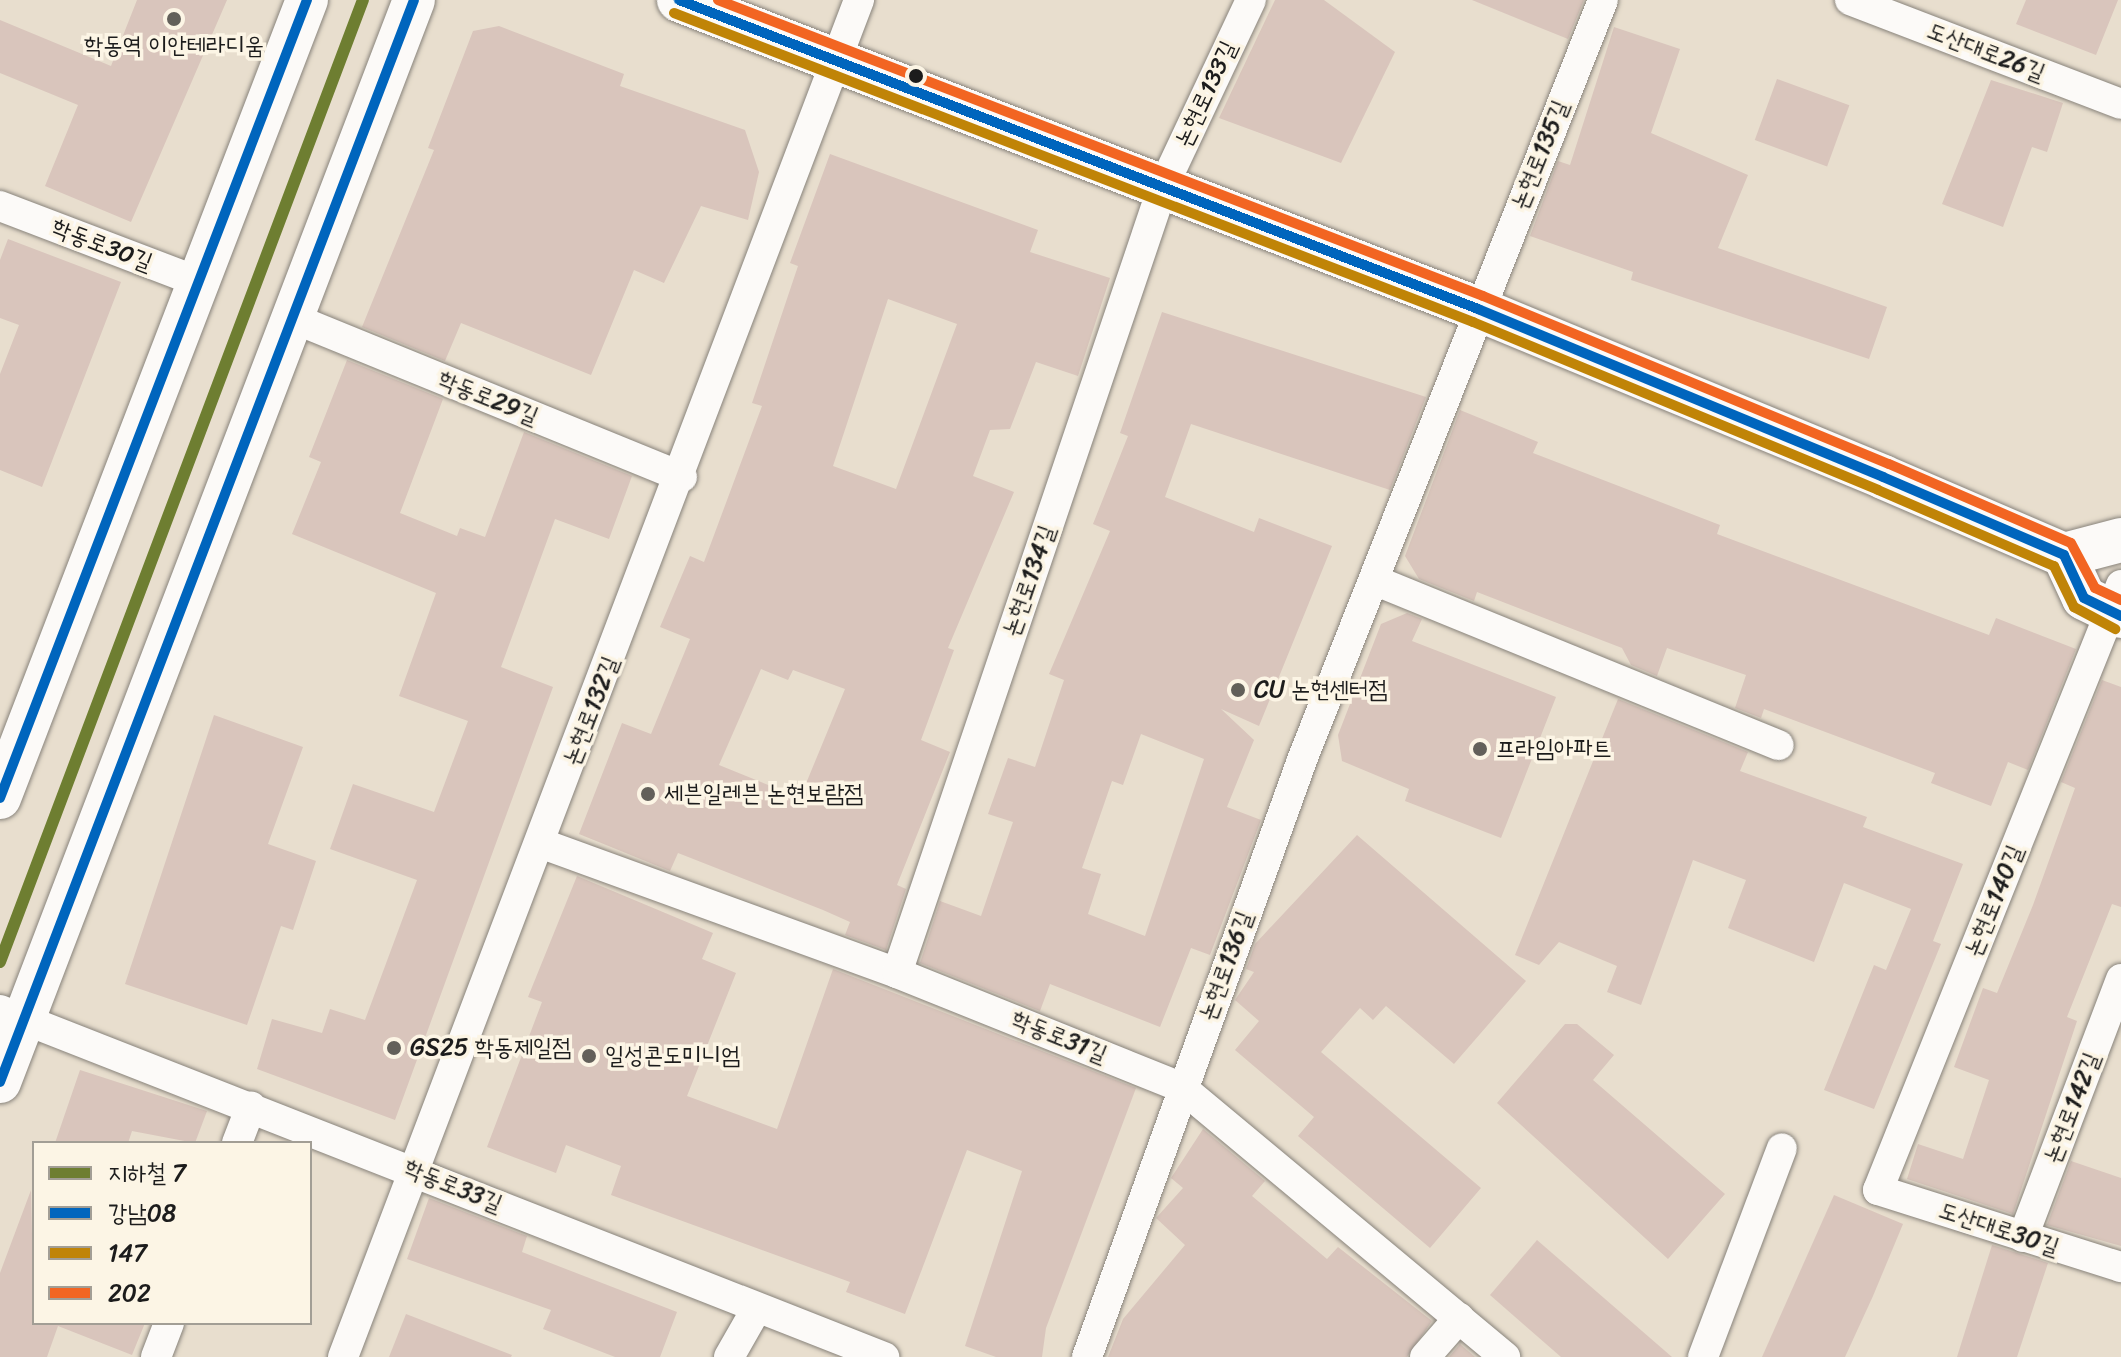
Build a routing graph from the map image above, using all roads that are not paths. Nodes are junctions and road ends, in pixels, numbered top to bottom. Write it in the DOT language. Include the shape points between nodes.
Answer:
graph roads {
  1 [pos="307,0"];
  2 [pos="414,0"];
  3 [pos="679,0"];
  4 [pos="859,0"];
  5 [pos="1251,0"];
  6 [pos="1603,0"];
  7 [pos="1850,0"];
  8 [pos="834,64"];
  9 [pos="2121,104"];
  10 [pos="1162,189"];
  11 [pos="0,206"];
  12 [pos="204,284"];
  13 [pos="1478,309"];
  14 [pos="295,319"];
  15 [pos="682,477"];
  16 [pos="2121,540"];
  17 [pos="2064,555"];
  18 [pos="1374,580"];
  19 [pos="2117,604"];
  20 [pos="1779,745"];
  21 [pos="0,798"];
  22 [pos="540,843"];
  23 [pos="897,973"];
  24 [pos="2121,979"];
  25 [pos="10,1014"];
  26 [pos="0,1082"];
  27 [pos="1181,1087"];
  28 [pos="251,1107"];
  29 [pos="238,1141"];
  30 [pos="1782,1148"];
  31 [pos="414,1170"];
  32 [pos="1878,1190"];
  33 [pos="2023,1237"];
  34 [pos="2121,1267"];
  35 [pos="757,1308"];
  36 [pos="1459,1318"];
  37 [pos="168,1325"];
  38 [pos="156,1357"];
  39 [pos="343,1357"];
  40 [pos="729,1357"];
  41 [pos="884,1357"];
  42 [pos="1087,1357"];
  43 [pos="1425,1357"];
  44 [pos="1505,1357"];
  45 [pos="1703,1357"];
  1 -- 12 [label="main road"];
  2 -- 14 [label="main road"];
  3 -- 8 [label="main road"];
  4 -- 8 [label="street, 논현로132길"];
  5 -- 10 [label="street, 논현로133길"];
  6 -- 13 [label="street, 논현로135길"];
  7 -- 9 [label="street, 도산대로26길"];
  8 -- 10 [label="main road"];
  8 -- 15 [label="street, 논현로132길"];
  10 -- 13 [label="main road"];
  10 -- 23 [label="street, 논현로134길"];
  11 -- 12 [label="street, 학동로30길"];
  12 -- 21 [label="main road"];
  13 -- 17 [label="main road"];
  13 -- 18 [label="street, 논현로136길"];
  14 -- 15 [label="street, 학동로29길"];
  14 -- 25 [label="main road"];
  15 -- 22 [label="street, 논현로132길"];
  16 -- 17 [label="main road"];
  17 -- 19 [label="main road" via="2084,598"];
  18 -- 20 [label="street"];
  18 -- 27 [label="street, 논현로136길"];
  19 -- 32 [label="street, 논현로140길"];
  22 -- 23 [label="street, 학동로31길"];
  22 -- 31 [label="street, 논현로132길"];
  23 -- 27 [label="street, 학동로31길"];
  24 -- 33 [label="street, 논현로142길"];
  25 -- 26 [label="main road"];
  25 -- 28 [label="street, 학동로33길"];
  27 -- 36 [label="street, 학동로31길"];
  27 -- 42 [label="street, 논현로136길"];
  28 -- 29 [label="street"];
  28 -- 31 [label="street, 학동로33길"];
  30 -- 45 [label="street"];
  31 -- 35 [label="street, 학동로33길"];
  31 -- 39 [label="street, 논현로132길"];
  32 -- 33 [label="street, 도산대로30길"];
  33 -- 34 [label="street, 도산대로30길"];
  35 -- 40 [label="street"];
  35 -- 41 [label="street, 학동로33길"];
  36 -- 43 [label="street"];
  36 -- 44 [label="street, 학동로31길"];
  37 -- 38 [label="street"];
}
